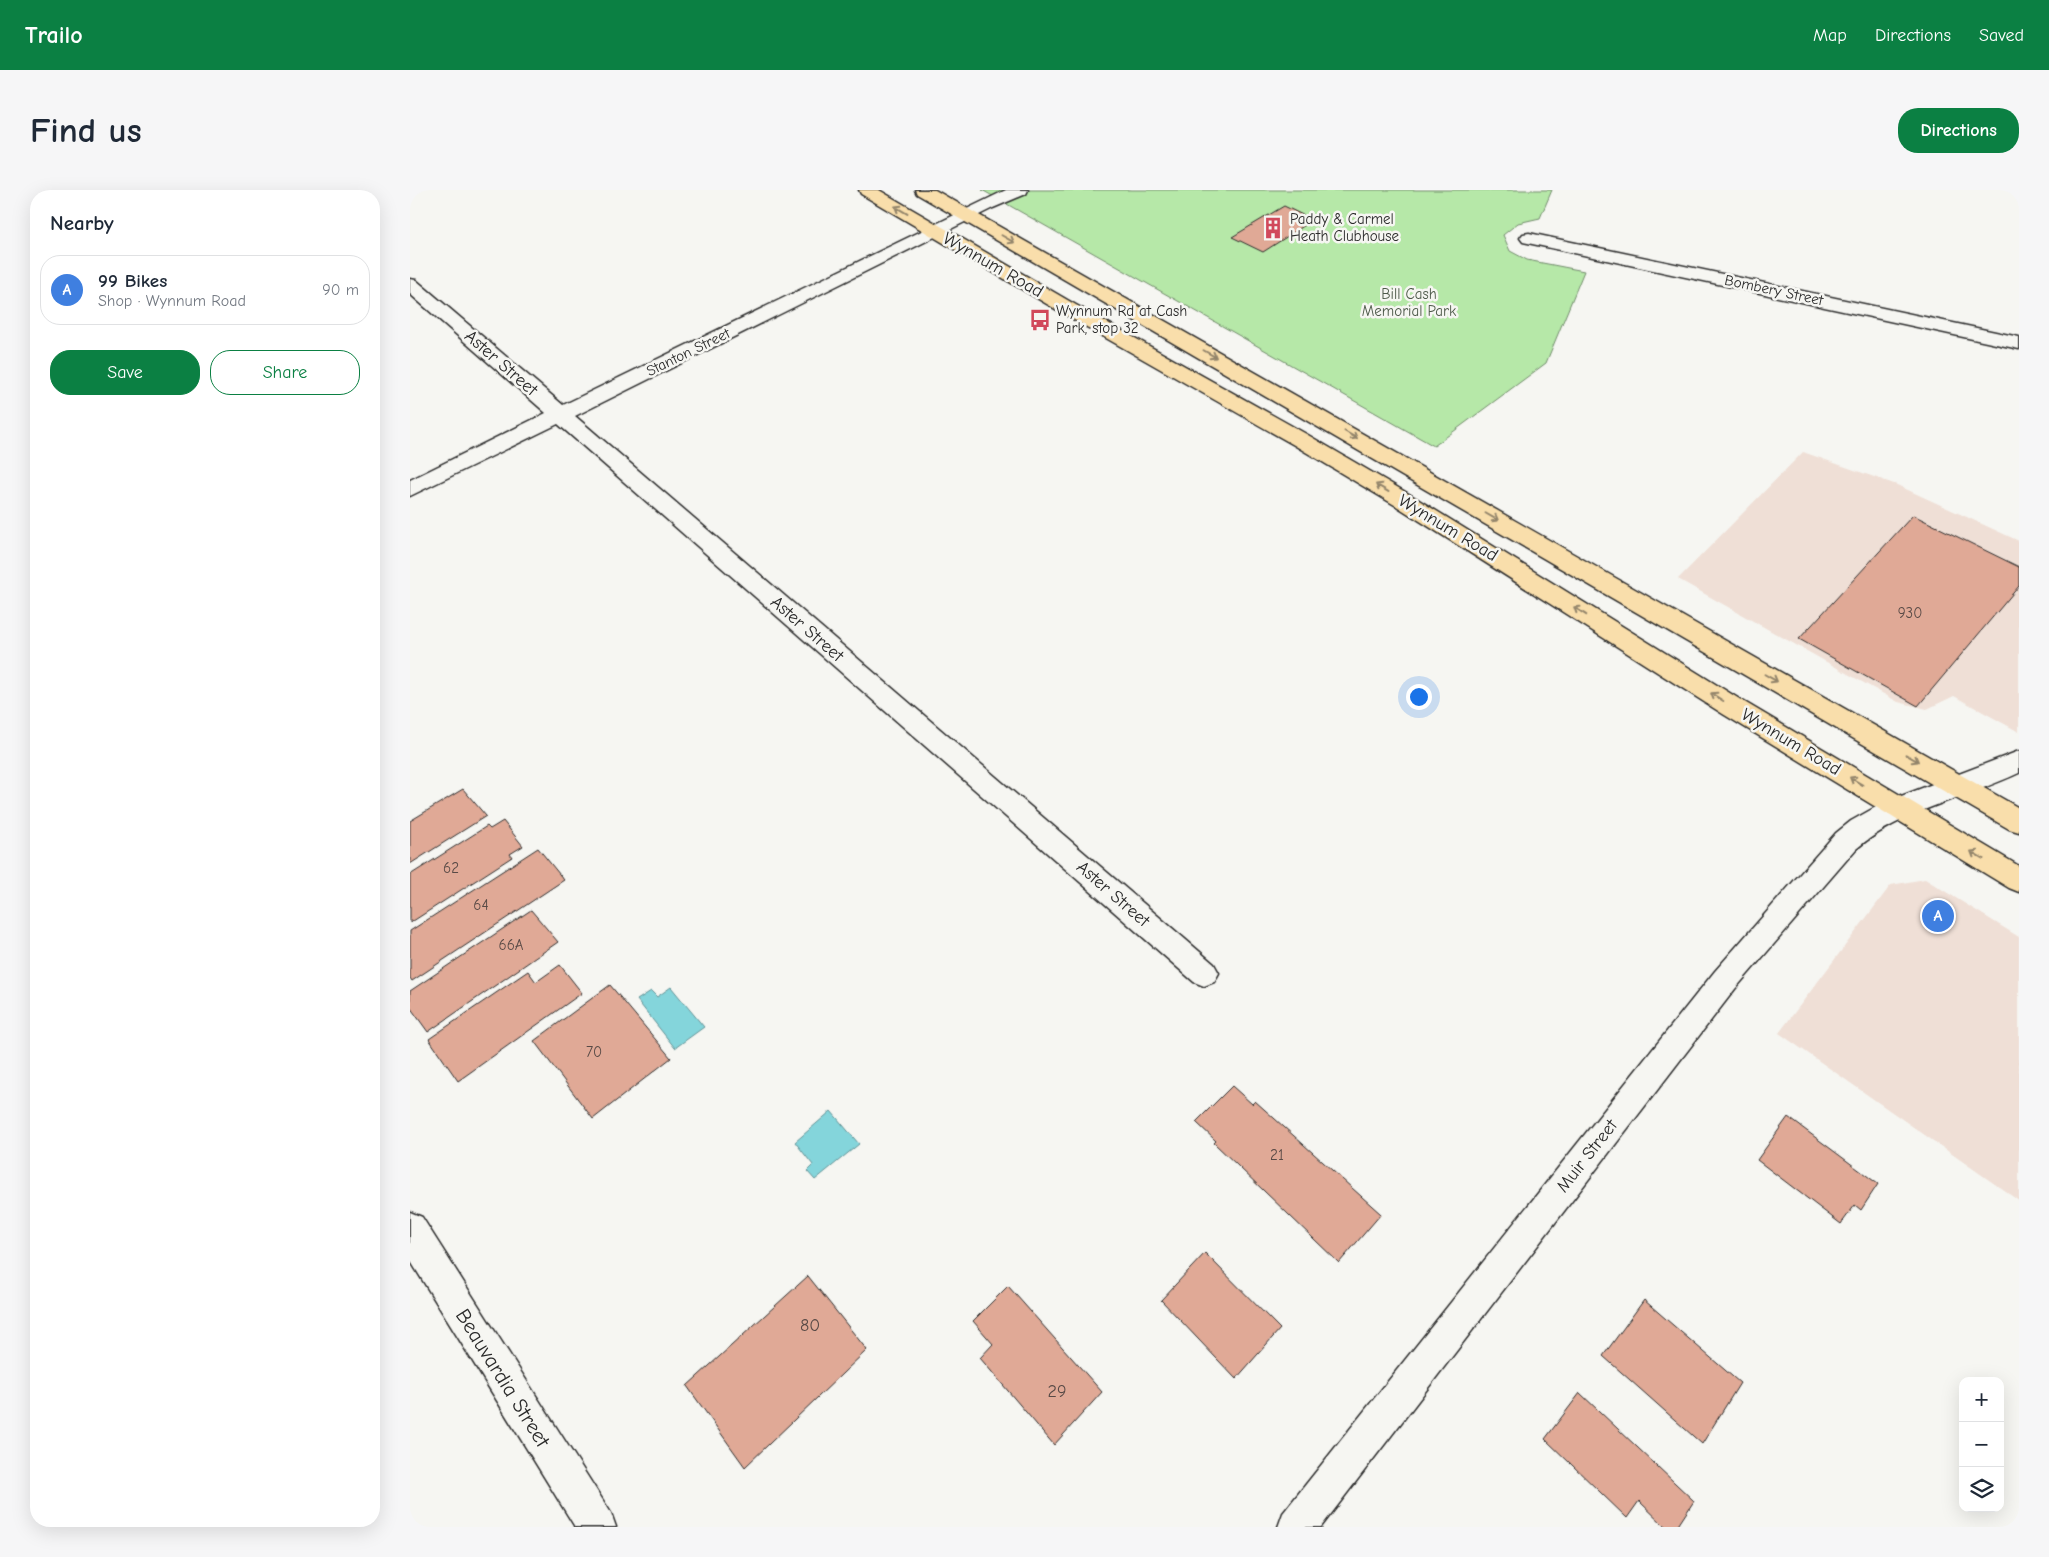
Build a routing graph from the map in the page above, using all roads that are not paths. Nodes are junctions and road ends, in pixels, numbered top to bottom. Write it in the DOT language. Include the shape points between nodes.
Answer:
graph roads {
  1 [pos="868,190"];
  2 [pos="924,190"];
  3 [pos="1020,190"];
  4 [pos="966,214"];
  5 [pos="935,230"];
  6 [pos="1529,238"];
  7 [pos="410,284"];
  8 [pos="2019,343"];
  9 [pos="560,415"];
  10 [pos="410,489"];
  11 [pos="2019,761"];
  12 [pos="1959,786"];
  13 [pos="1898,806"];
  14 [pos="2019,821"];
  15 [pos="2019,880"];
  16 [pos="1204,973"];
  17 [pos="410,1229"];
  18 [pos="597,1527"];
  19 [pos="1297,1527"];
  5 -- 1 [label="main road, Wynnum Road, one-way"];
  2 -- 4 [label="main road, Wynnum Road"];
  3 -- 4 [label="street, Stanton Street"];
  4 -- 5 [label="street, Stanton Street"];
  4 -- 12 [label="main road, Wynnum Road, one-way"];
  5 -- 9 [label="street, Stanton Street"];
  13 -- 5 [label="main road, Wynnum Road, one-way" via="1732,707 1406,502"];
  6 -- 8 [label="street, Bombery Street"];
  7 -- 9 [label="street, Aster Street"];
  9 -- 10 [label="street, Stanton Street"];
  9 -- 16 [label="street, Aster Street"];
  11 -- 12 [label="street, Muir Street"];
  12 -- 13 [label="street, Muir Street"];
  12 -- 14 [label="main road, Wynnum Road"];
  15 -- 13 [label="main road, Wynnum Road, one-way"];
  13 -- 19 [label="street, Muir Street" via="1865,825 1846,841 1725,980"];
  17 -- 18 [label="street, Beauvardia Street"];
}
